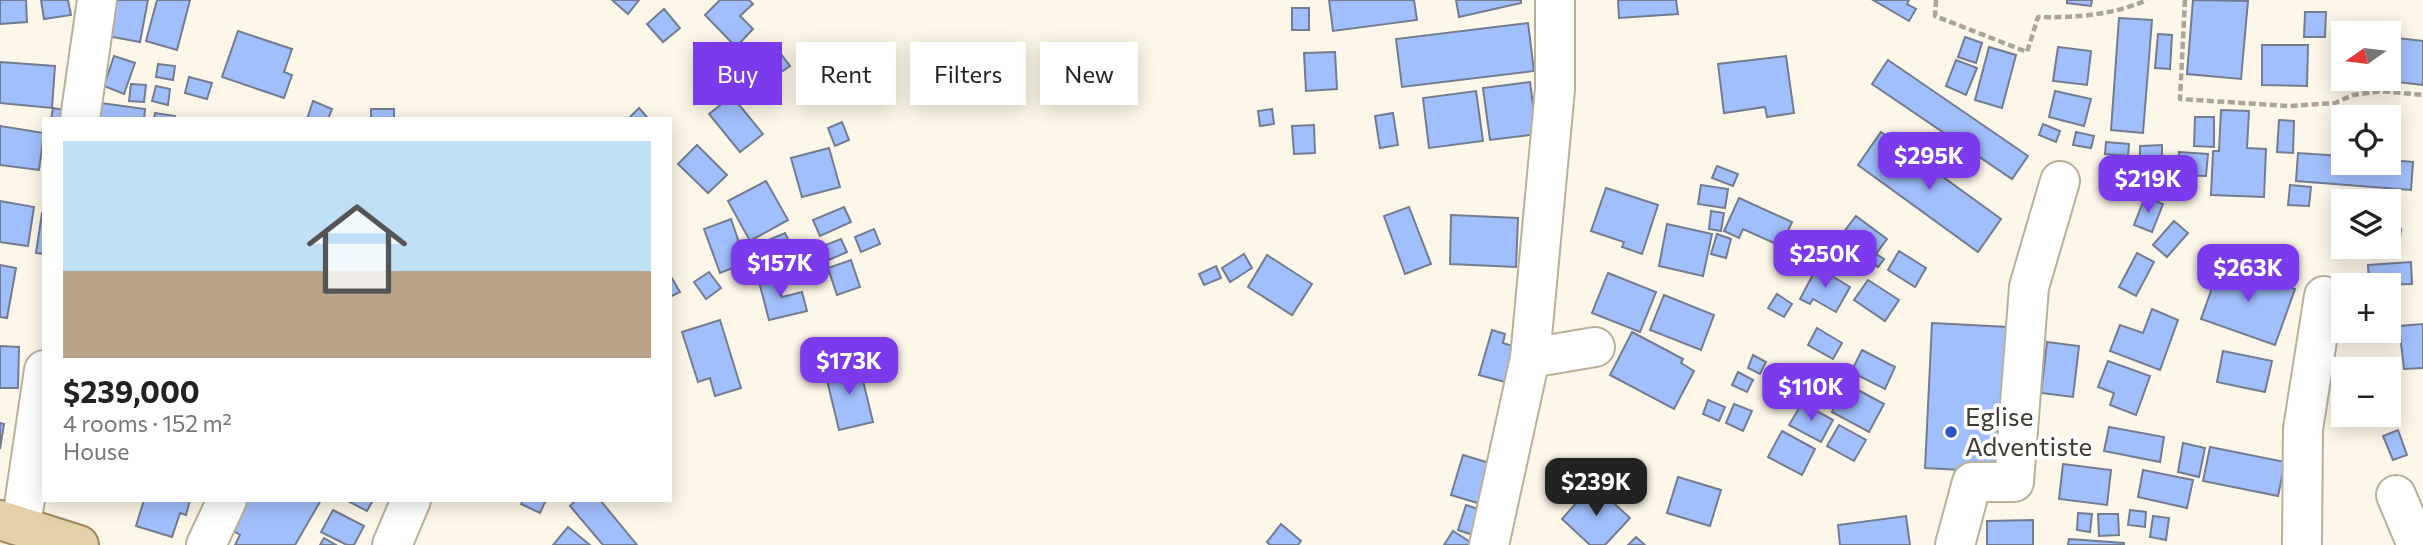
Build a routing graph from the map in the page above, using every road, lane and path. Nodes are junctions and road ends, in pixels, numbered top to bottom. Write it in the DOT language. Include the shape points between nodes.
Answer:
graph roads {
  1 [pos="97,0"];
  2 [pos="1555,0"];
  3 [pos="1936,0"];
  4 [pos="2147,0"];
  5 [pos="2185,0"];
  6 [pos="2423,95"];
  7 [pos="80,117"];
  8 [pos="2060,181"];
  9 [pos="2324,296"];
  10 [pos="1595,346"];
  11 [pos="1530,358"];
  12 [pos="42,379"];
  13 [pos="2396,495"];
  14 [pos="226,502"];
  15 [pos="410,502"];
  16 [pos="11,523"];
  17 [pos="79,545"];
  18 [pos="206,545"];
  19 [pos="392,545"];
  20 [pos="1489,545"];
  21 [pos="1955,545"];
  22 [pos="2302,545"];
  23 [pos="2417,545"];
  1 -- 7 [label="street"];
  2 -- 11 [label="street" via="1555,89"];
  3 -- 4 [label="path" via="1935,16 2027,52 2038,17 2070,18 2125,9"];
  5 -- 6 [label="path" via="2180,99 2289,106 2335,103 2353,94 2381,91"];
  8 -- 21 [label="street" via="2029,287 2014,482 1972,482"];
  9 -- 22 [label="street" via="2303,429"];
  10 -- 11 [label="street"];
  11 -- 20 [label="street"];
  12 -- 16 [label="street"];
  13 -- 23 [label="street"];
  14 -- 18 [label="street"];
  15 -- 19 [label="street"];
  16 -- 17 [label="main road"];
}
